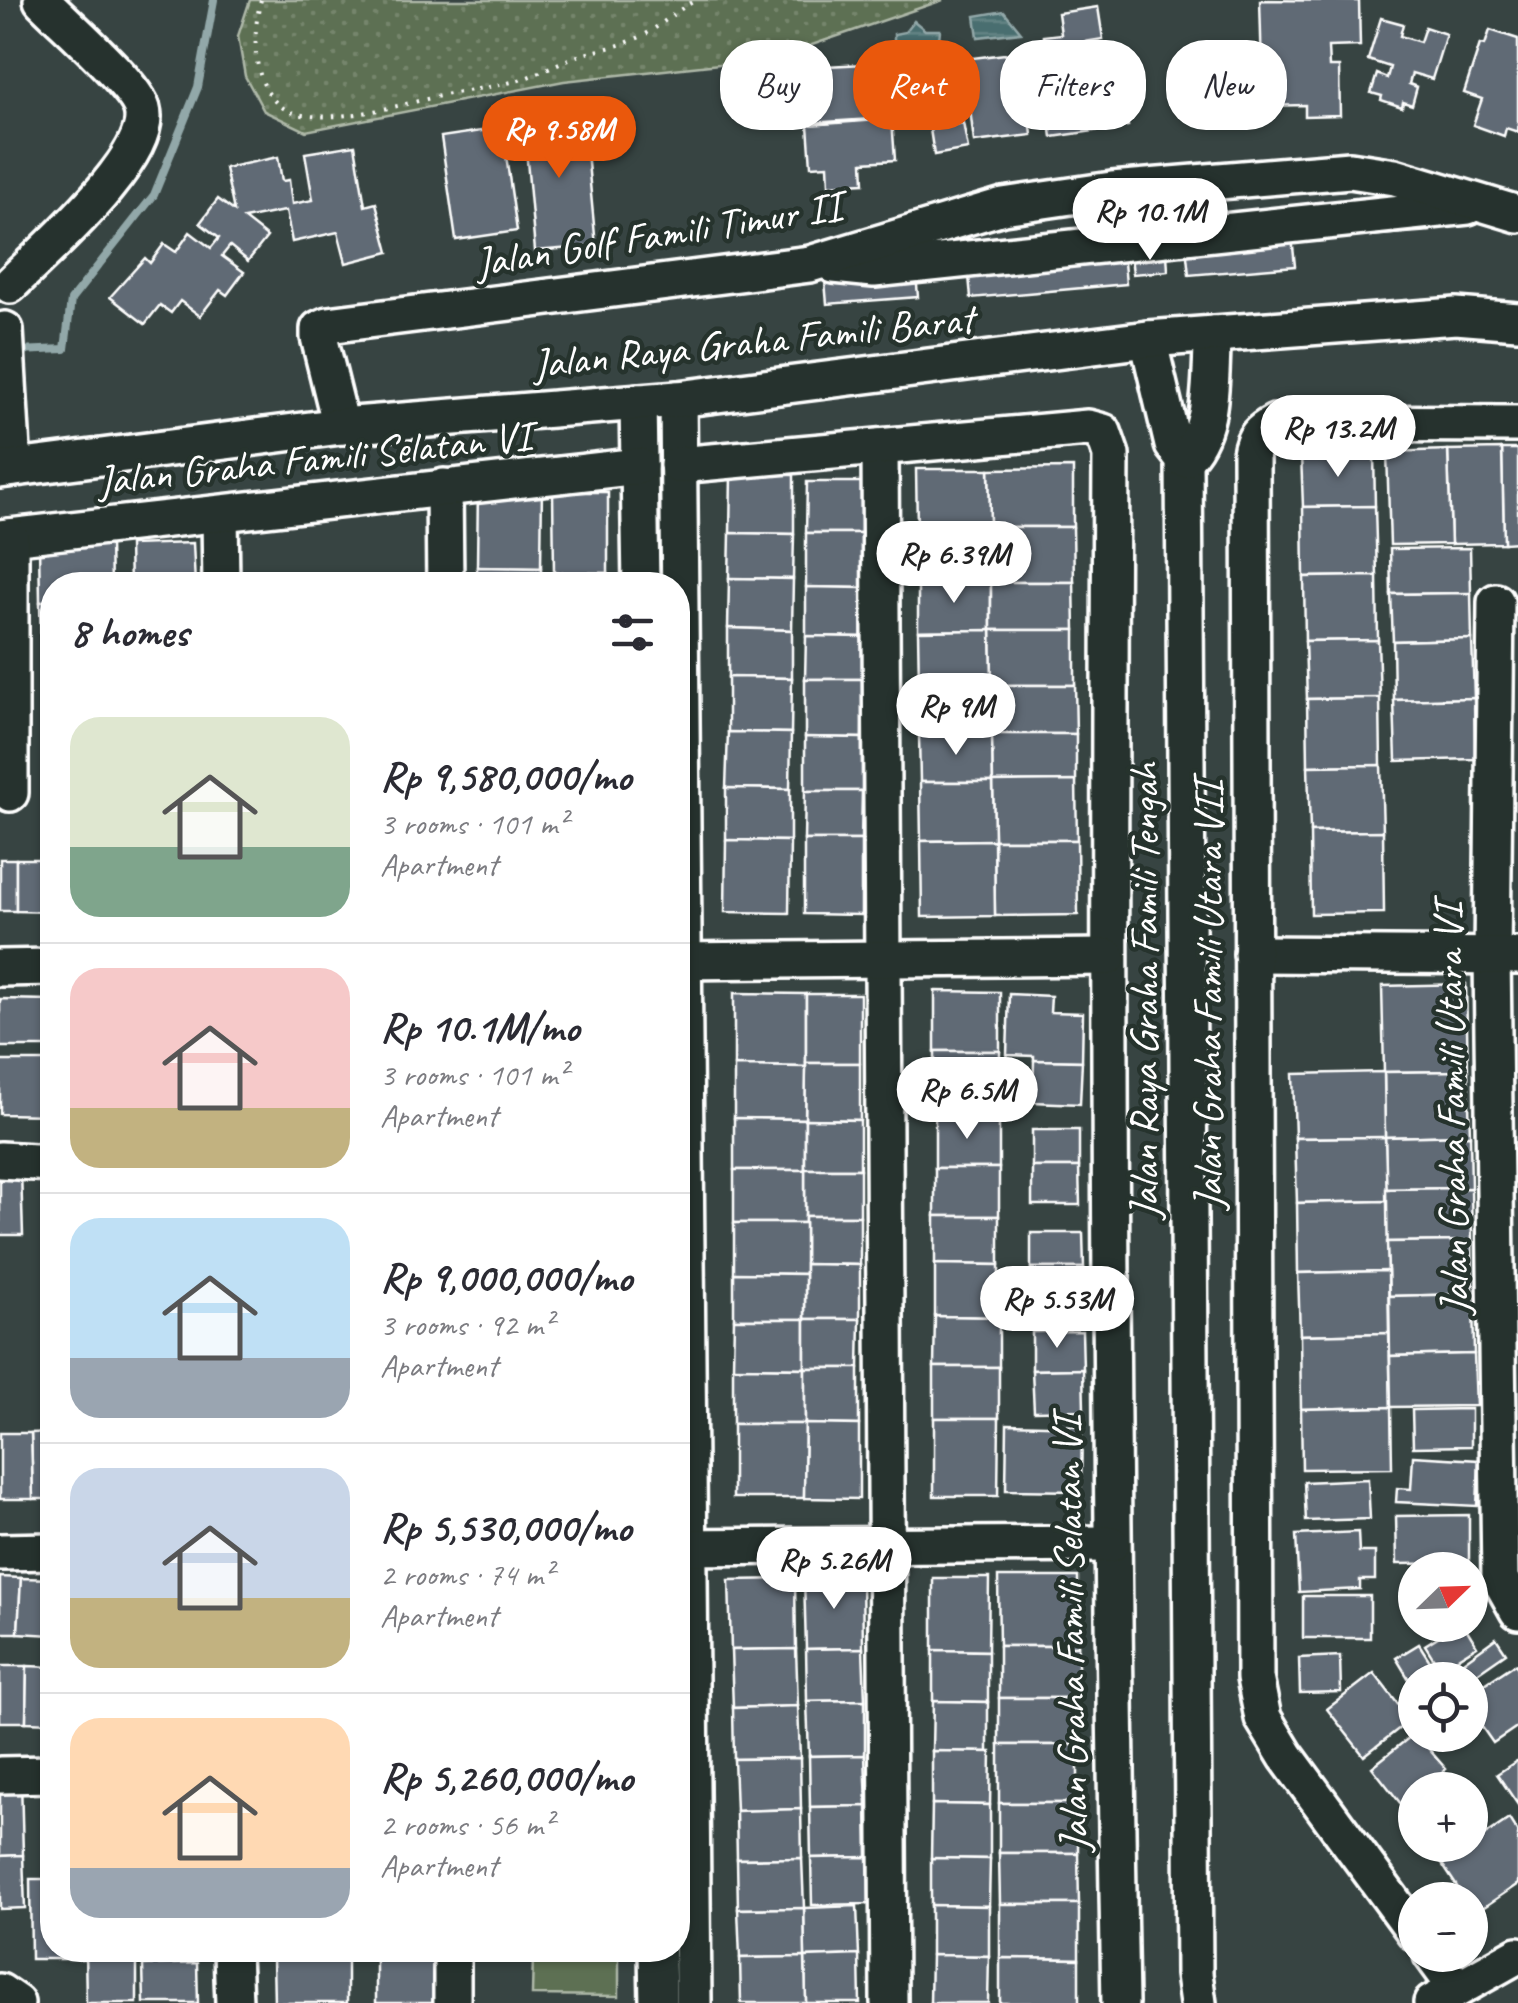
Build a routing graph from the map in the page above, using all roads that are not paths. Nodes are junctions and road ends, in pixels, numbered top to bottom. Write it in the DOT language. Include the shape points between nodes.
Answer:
graph roads {
  1 [pos="42,0"];
  2 [pos="1501,209"];
  3 [pos="810,264"];
  4 [pos="5,284"];
  5 [pos="1518,322"];
  6 [pos="4,333"];
  7 [pos="1213,334"];
  8 [pos="1148,339"];
  9 [pos="678,399"];
  10 [pos="638,402"];
  11 [pos="1518,424"];
  12 [pos="341,426"];
  13 [pos="880,447"];
  14 [pos="1184,458"];
  15 [pos="678,465"];
  16 [pos="639,466"];
  17 [pos="7,469"];
  18 [pos="444,487"];
  19 [pos="220,514"];
  20 [pos="5,538"];
  21 [pos="220,572"];
  22 [pos="445,572"];
  23 [pos="641,572"];
  24 [pos="678,572"];
  25 [pos="1496,602"];
  26 [pos="10,793"];
  27 [pos="1252,954"];
  28 [pos="1505,956"];
  29 [pos="1108,957"];
  30 [pos="883,959"];
  31 [pos="690,961"];
  32 [pos="40,967"];
  33 [pos="0,968"];
  34 [pos="0,1160"];
  35 [pos="40,1162"];
  36 [pos="1111,1544"];
  37 [pos="886,1546"];
  38 [pos="690,1547"];
  39 [pos="40,1551"];
  40 [pos="0,1552"];
  41 [pos="1518,1611"];
  42 [pos="40,1774"];
  43 [pos="0,1775"];
  44 [pos="690,1866"];
  45 [pos="1398,1909"];
  46 [pos="1518,1955"];
  47 [pos="232,1962"];
  48 [pos="452,1962"];
  49 [pos="657,1962"];
  50 [pos="1437,1972"];
  51 [pos="0,1992"];
  52 [pos="1444,1996"];
  53 [pos="1195,2000"];
  54 [pos="16,2003"];
  55 [pos="234,2003"];
  56 [pos="452,2003"];
  57 [pos="658,2003"];
  58 [pos="693,2003"];
  59 [pos="889,2003"];
  60 [pos="1120,2003"];
  1 -- 4 [label="street" via="135,95 142,117 135,148 116,175"];
  2 -- 3 [label="street" via="874,268"];
  2 -- 3 [label="street, Jalan Golf Famili Timur II" via="1350,170 1003,206"];
  3 -- 12 [label="street, Jalan Golf Famili Timur II" via="323,326 318,337"];
  4 -- 6 [label="street" via="23,304 22,315"];
  5 -- 7 [label="street, Jalan Raya Graha Famili Barat" via="1456,316"];
  6 -- 17 [label="street"];
  7 -- 8 [label="street, Jalan Raya Graha Famili Barat"];
  7 -- 14 [label="street, Jalan Raya Graha Famili Tengah" via="1206,423 1199,445"];
  8 -- 9 [label="street, Jalan Raya Graha Famili Barat"];
  8 -- 14 [label="street, Jalan Raya Graha Famili Tengah" via="1173,445"];
  9 -- 10 [label="street, Jalan Raya Graha Famili Barat"];
  9 -- 15 [label="street"];
  10 -- 12 [label="street, Jalan Raya Graha Famili Barat"];
  10 -- 16 [label="street"];
  11 -- 27 [label="street, Jalan Graha Famili Utara VII" via="1275,423 1252,443"];
  12 -- 17 [label="street, Jalan Raya Graha Famili Barat"];
  13 -- 15 [label="street, Jalan Graha Famili Selatan VI"];
  13 -- 29 [label="street, Jalan Graha Famili Selatan VI" via="1088,428 1108,440"];
  13 -- 30 [label="street"];
  14 -- 53 [label="street, Jalan Raya Graha Famili Tengah"];
  15 -- 24 [label="street"];
  16 -- 18 [label="street, Jalan Graha Famili Selatan VI"];
  16 -- 23 [label="street"];
  18 -- 19 [label="street, Jalan Graha Famili Selatan VI"];
  18 -- 22 [label="street"];
  19 -- 20 [label="street, Jalan Graha Famili Selatan VI"];
  19 -- 21 [label="street"];
  20 -- 26 [label="street"];
  25 -- 28 [label="street, Jalan Graha Famili Utara VI"];
  27 -- 28 [label="street"];
  27 -- 45 [label="street, Jalan Graha Famili Utara VII" via="1255,1678 1263,1718 1286,1756"];
  28 -- 41 [label="street, Jalan Graha Famili Utara VI" via="1500,1578"];
  29 -- 30 [label="street"];
  29 -- 36 [label="street, Jalan Graha Famili Selatan VI"];
  30 -- 31 [label="street"];
  30 -- 37 [label="street"];
  32 -- 33 [label="street"];
  34 -- 35 [label="street"];
  36 -- 37 [label="street"];
  36 -- 60 [label="street, Jalan Graha Famili Selatan VI"];
  37 -- 38 [label="street"];
  37 -- 59 [label="street"];
  39 -- 40 [label="street"];
  42 -- 43 [label="street"];
  44 -- 58 [label="street"];
  46 -- 52 [label="street"];
  47 -- 55 [label="street"];
  48 -- 56 [label="street"];
  49 -- 57 [label="street"];
  50 -- 52 [label="street"];
  51 -- 54 [label="street"];
}
